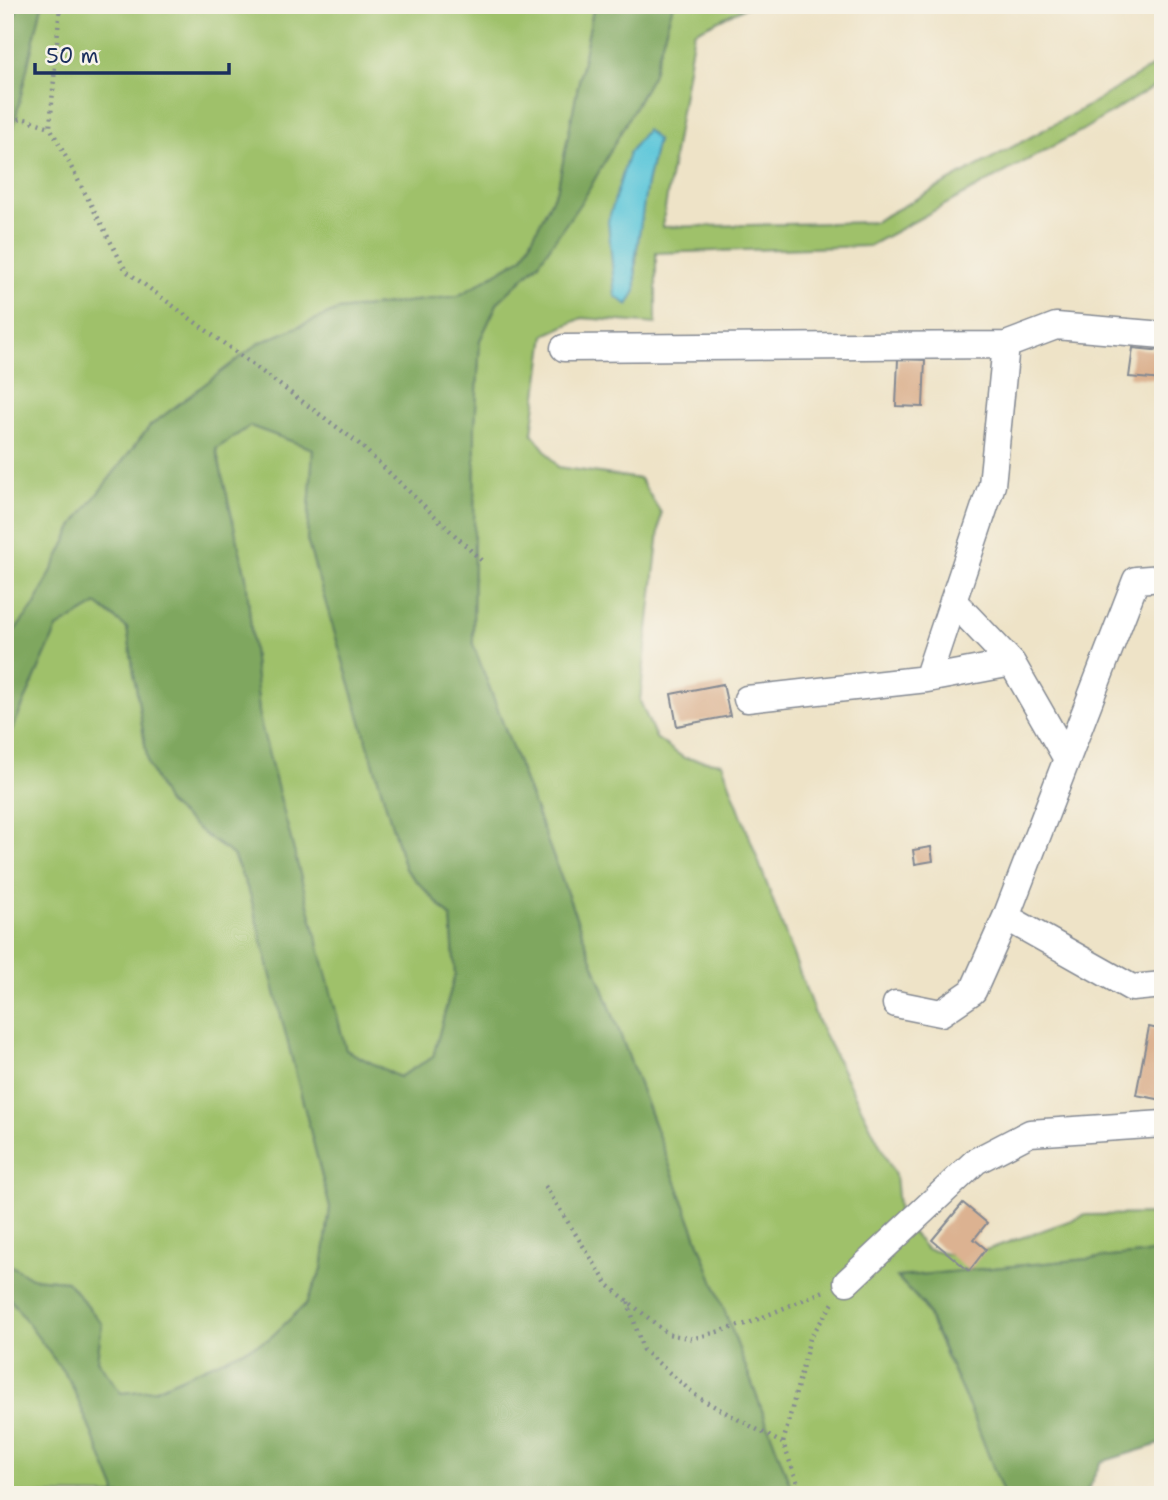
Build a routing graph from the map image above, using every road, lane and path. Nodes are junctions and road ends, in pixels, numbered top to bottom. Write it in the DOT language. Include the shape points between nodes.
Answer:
graph roads {
  1 [pos="60,5"];
  2 [pos="5,123"];
  3 [pos="50,127"];
  4 [pos="1163,335"];
  5 [pos="1006,345"];
  6 [pos="564,348"];
  7 [pos="482,561"];
  8 [pos="1163,578"];
  9 [pos="953,601"];
  10 [pos="1012,663"];
  11 [pos="927,679"];
  12 [pos="747,699"];
  13 [pos="1068,759"];
  14 [pos="1006,918"];
  15 [pos="1163,985"];
  16 [pos="896,1004"];
  17 [pos="1163,1124"];
  18 [pos="545,1185"];
  19 [pos="847,1282"];
  20 [pos="627,1301"];
  21 [pos="783,1443"];
  22 [pos="802,1495"];
  1 -- 3 [label="path"];
  2 -- 3 [label="path" via="22,118"];
  3 -- 7 [label="path" via="126,271 357,442"];
  4 -- 5 [label="street" via="1056,326"];
  5 -- 6 [label="street"];
  5 -- 9 [label="street" via="992,485"];
  8 -- 13 [label="street" via="1136,580"];
  9 -- 10 [label="street"];
  9 -- 11 [label="street"];
  10 -- 11 [label="street"];
  10 -- 13 [label="street"];
  11 -- 12 [label="street"];
  13 -- 14 [label="street"];
  14 -- 15 [label="street" via="1132,988"];
  14 -- 16 [label="street" via="973,991 941,1013"];
  17 -- 19 [label="street" via="1030,1133 976,1161"];
  18 -- 20 [label="path" via="608,1285"];
  19 -- 20 [label="path" via="748,1323 692,1339 668,1334"];
  19 -- 21 [label="path" via="810,1338"];
  20 -- 21 [label="path" via="643,1350 699,1398"];
  21 -- 22 [label="path"];
}
